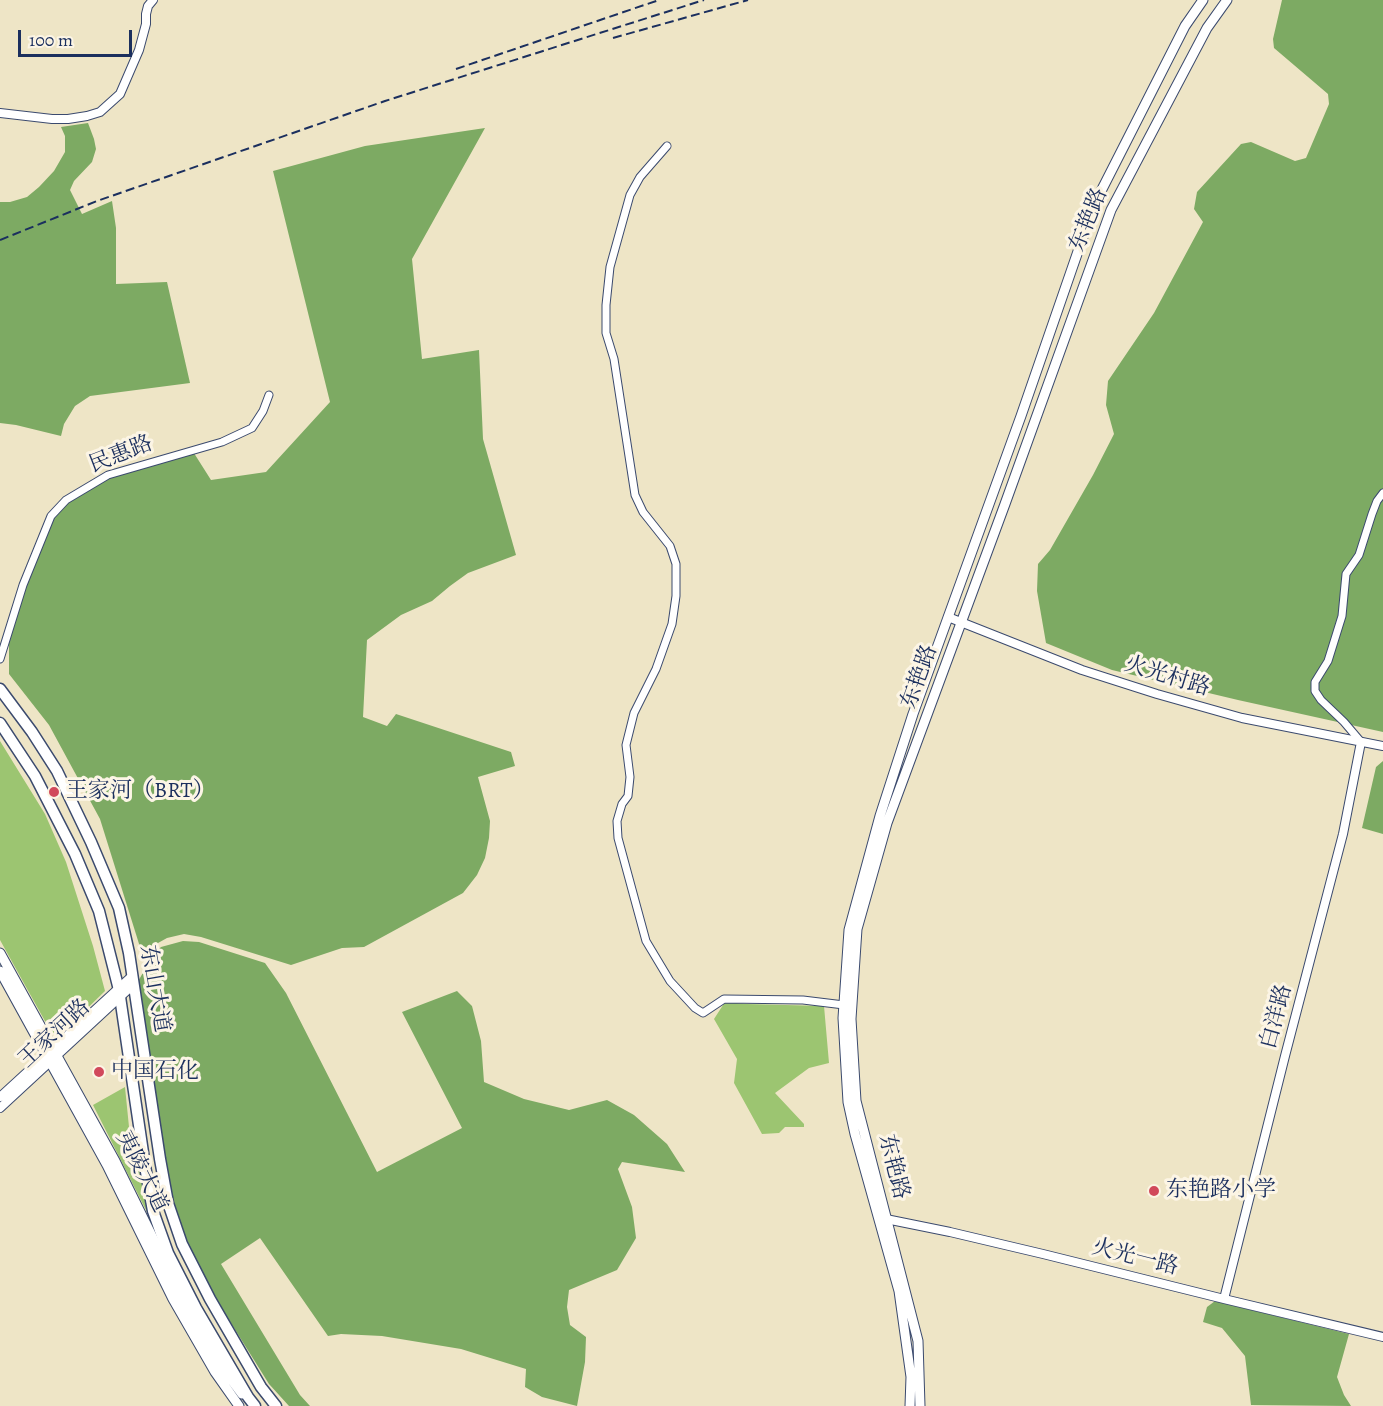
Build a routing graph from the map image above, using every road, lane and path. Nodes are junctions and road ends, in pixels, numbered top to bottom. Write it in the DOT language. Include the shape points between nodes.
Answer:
graph roads {
  1 [pos="153,0"];
  2 [pos="1203,0"];
  3 [pos="1227,0"];
  4 [pos="0,113"];
  5 [pos="667,146"];
  6 [pos="269,395"];
  7 [pos="1383,493"];
  8 [pos="948,617"];
  9 [pos="961,623"];
  10 [pos="0,658"];
  11 [pos="0,689"];
  12 [pos="0,723"];
  13 [pos="1361,742"];
  14 [pos="1383,746"];
  15 [pos="0,953"];
  16 [pos="0,971"];
  17 [pos="133,981"];
  18 [pos="120,994"];
  19 [pos="844,1005"];
  20 [pos="52,1056"];
  21 [pos="0,1097"];
  22 [pos="0,1108"];
  23 [pos="882,1219"];
  24 [pos="1224,1299"];
  25 [pos="1383,1337"];
  26 [pos="239,1406"];
  27 [pos="250,1406"];
  28 [pos="255,1406"];
  29 [pos="276,1406"];
  30 [pos="910,1406"];
  31 [pos="921,1406"];
  1 -- 4 [label="street" via="148,6 139,50 120,94 100,112 68,119"];
  2 -- 8 [label="main road, 东艳路" via="1185,26 1095,205"];
  3 -- 9 [label="main road, 东艳路" via="1207,28 1112,210"];
  5 -- 19 [label="street" via="630,195 610,267 606,305 606,333 614,359 635,495 643,512 670,546 676,564 672,624 634,713 626,745 630,777 628,796 617,822 618,838 646,941 670,981 695,1008 703,1013 724,999"];
  6 -- 10 [label="street, 民惠路" via="252,428 222,442 108,475 66,500 51,516 23,585"];
  7 -- 13 [label="street" via="1359,555 1346,574 1342,616 1328,661 1315,682 1321,700"];
  8 -- 9 [label="street, 火光村路"];
  8 -- 19 [label="main road, 东艳路" via="880,816 849,930"];
  9 -- 13 [label="street, 火光村路" via="1157,694 1242,718"];
  9 -- 23 [label="main road, 东艳路" via="887,822 857,929 851,1019 856,1101"];
  11 -- 17 [label="main road, 东山大道" via="57,771 92,842 119,908"];
  12 -- 18 [label="main road, 东山大道" via="35,776 75,854 99,911"];
  13 -- 14 [label="street, 火光村路"];
  13 -- 24 [label="street, 白洋路" via="1343,834"];
  15 -- 20 [label="main road, 夷陵大道"];
  16 -- 20 [label="main road, 夷陵大道"];
  17 -- 18 [label="street, 王家河路"];
  17 -- 29 [label="main road, 东山大道" via="168,1203 182,1244 210,1299"];
  18 -- 20 [label="street, 王家河路"];
  18 -- 28 [label="main road, 东山大道" via="153,1211 168,1253 196,1308"];
  19 -- 23 [label="main road, 东艳路" via="848,1102"];
  20 -- 21 [label="street, 王家河路"];
  20 -- 22 [label="street, 王家河路"];
  20 -- 26 [label="main road, 夷陵大道" via="173,1299"];
  20 -- 27 [label="main road, 夷陵大道" via="115,1161 181,1295 222,1367"];
  23 -- 24 [label="street, 火光一路"];
  23 -- 30 [label="main road, 东艳路" via="899,1291 911,1377"];
  23 -- 31 [label="main road, 东艳路" via="918,1341"];
  24 -- 25 [label="street, 火光一路"];
}
